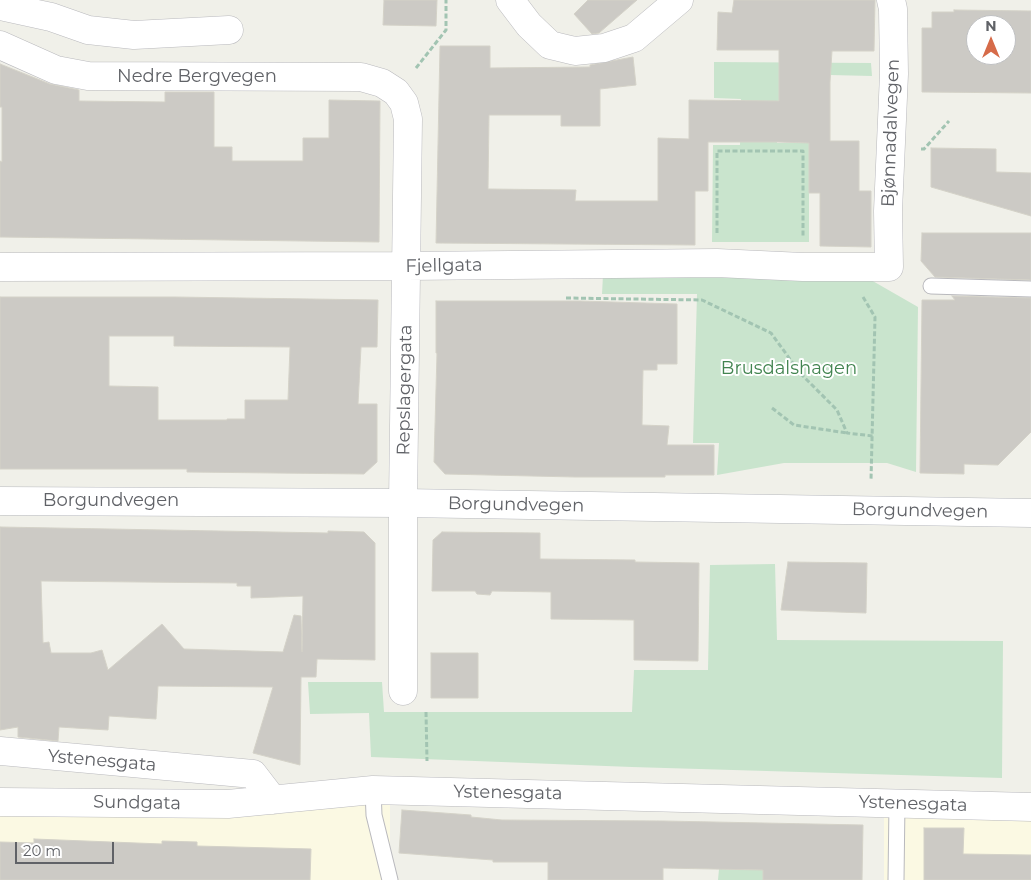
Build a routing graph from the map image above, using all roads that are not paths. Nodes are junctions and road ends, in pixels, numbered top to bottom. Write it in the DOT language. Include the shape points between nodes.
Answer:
graph roads {
  1 [pos="510,0"];
  2 [pos="679,0"];
  3 [pos="891,0"];
  4 [pos="0,6"];
  5 [pos="229,30"];
  6 [pos="0,45"];
  7 [pos="396,92"];
  8 [pos="407,266"];
  9 [pos="0,267"];
  10 [pos="889,267"];
  11 [pos="931,286"];
  12 [pos="1031,289"];
  13 [pos="0,501"];
  14 [pos="403,503"];
  15 [pos="1031,513"];
  16 [pos="403,691"];
  17 [pos="0,751"];
  18 [pos="373,790"];
  19 [pos="273,800"];
  20 [pos="0,802"];
  21 [pos="897,803"];
  22 [pos="1031,807"];
  23 [pos="390,880"];
  24 [pos="896,880"];
  1 -- 2 [label="street" via="529,25 550,44 574,51 604,48 634,38"];
  3 -- 10 [label="street, Bjønnadalvegen" via="894,74"];
  4 -- 5 [label="street" via="51,17 88,30 134,34"];
  6 -- 7 [label="street, Nedre Bergvegen" via="56,70 88,76 361,77 382,83"];
  7 -- 8 [label="street, Repslagergata" via="404,103 408,119"];
  8 -- 9 [label="street, Fjellgata"];
  8 -- 10 [label="street, Fjellgata" via="717,263"];
  8 -- 14 [label="street, Repslagergata"];
  11 -- 12 [label="lane"];
  13 -- 14 [label="street, Borgundvegen"];
  14 -- 15 [label="street, Borgundvegen"];
  14 -- 16 [label="street, Repslagergata"];
  17 -- 19 [label="street, Ystenesgata" via="253,774"];
  18 -- 19 [label="street, Ystenesgata"];
  18 -- 21 [label="street, Ystenesgata"];
  18 -- 23 [label="lane" via="374,814"];
  19 -- 20 [label="street, Sundgata" via="228,804"];
  21 -- 22 [label="street, Ystenesgata"];
  21 -- 24 [label="lane"];
}
